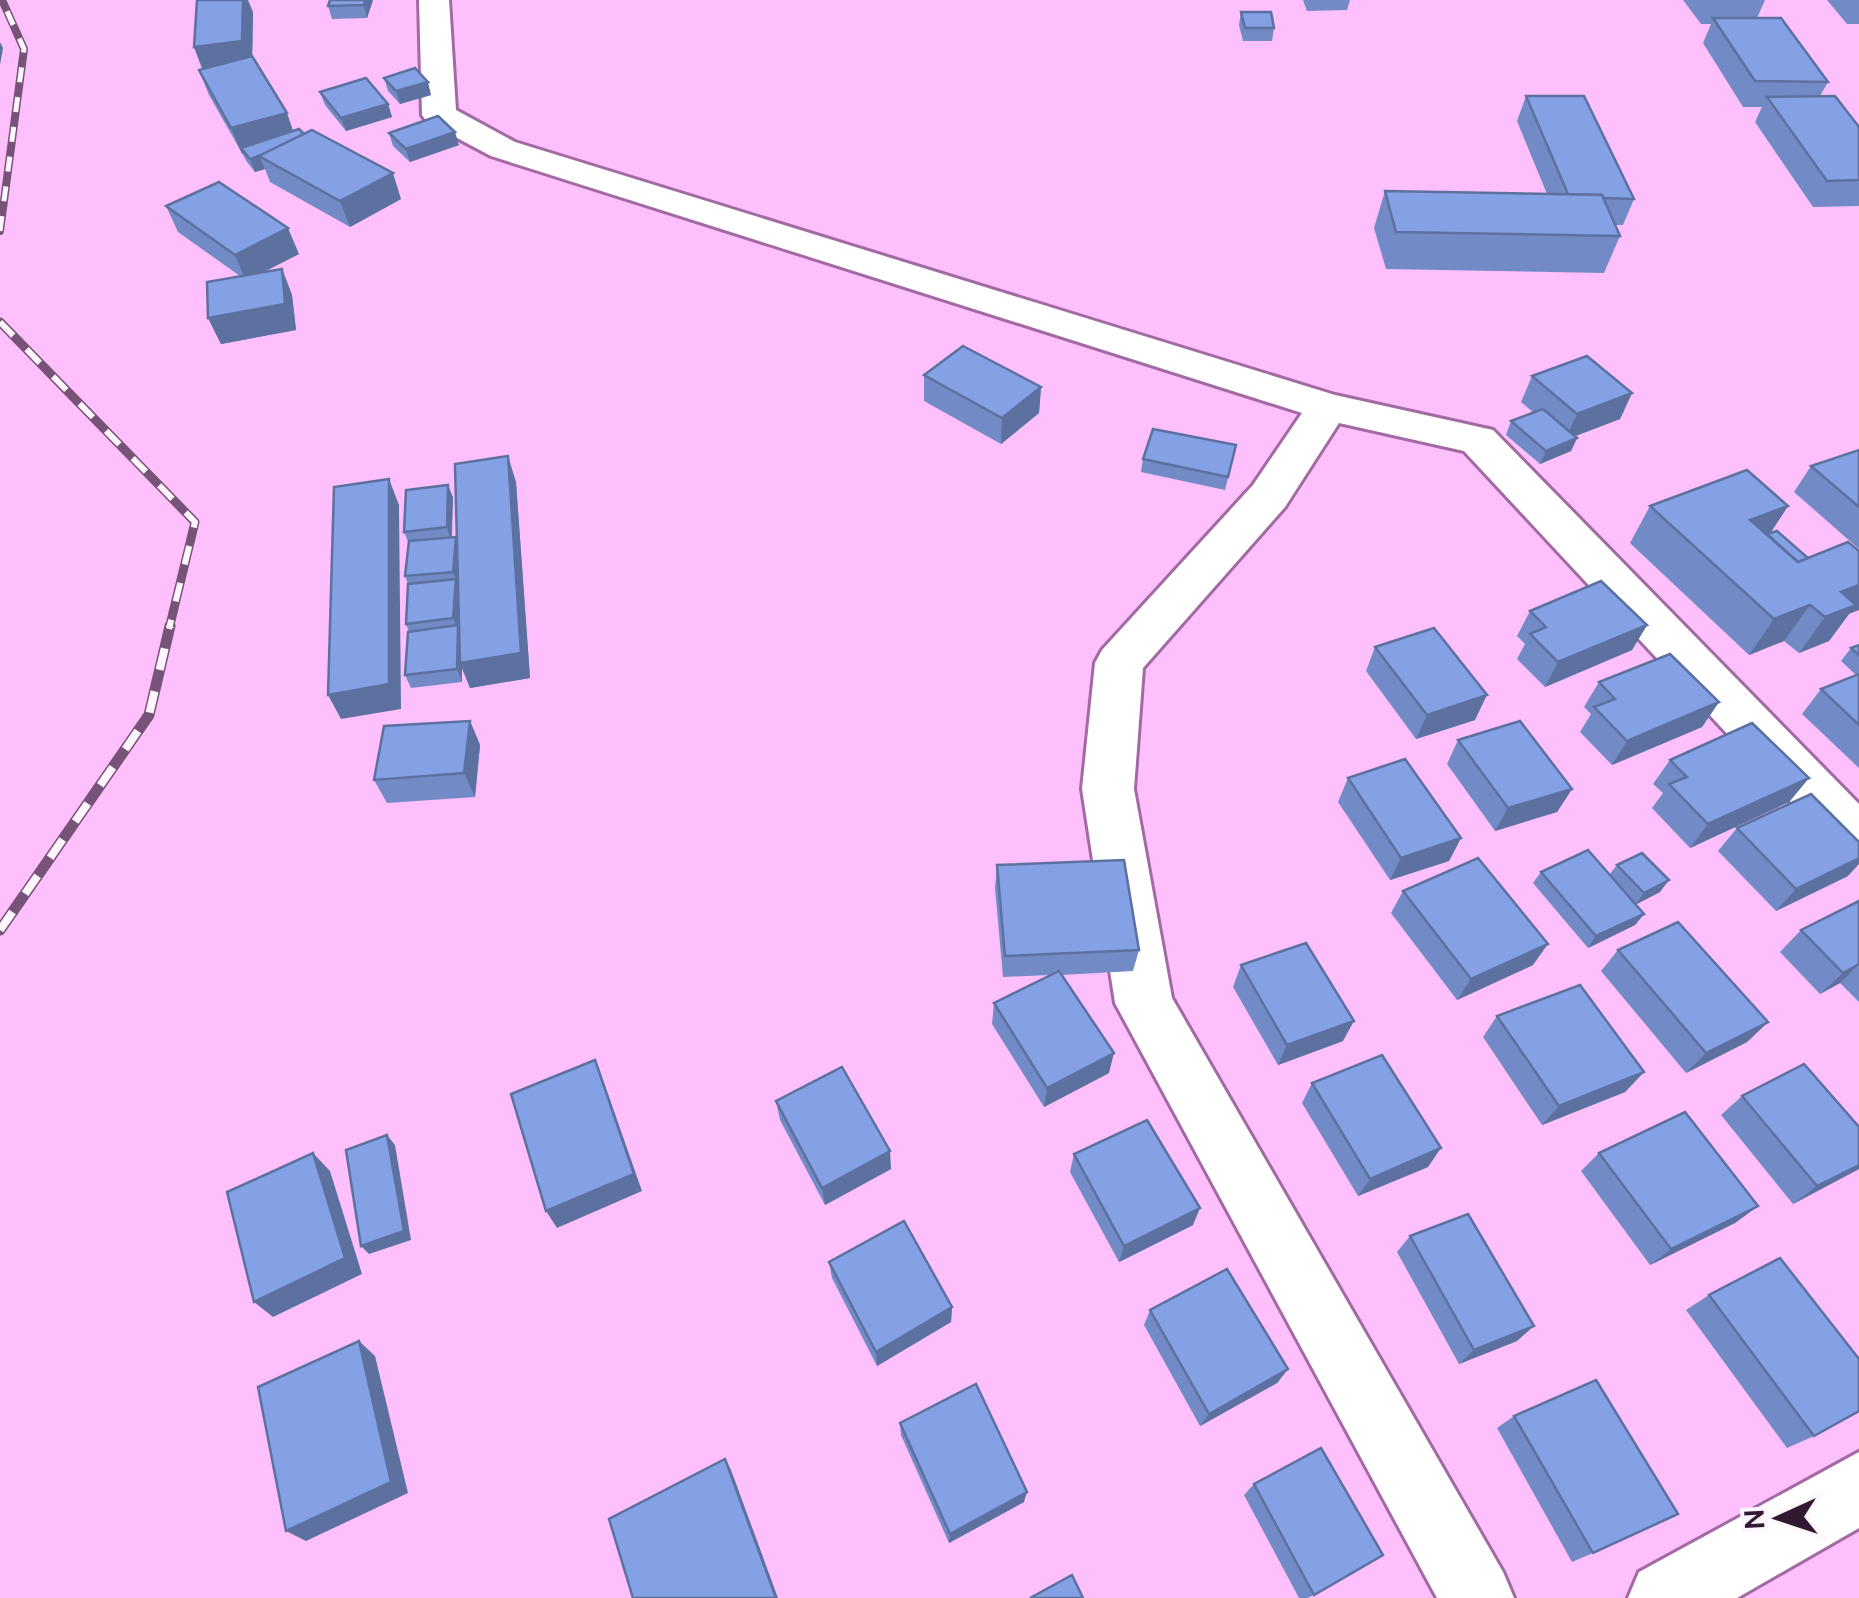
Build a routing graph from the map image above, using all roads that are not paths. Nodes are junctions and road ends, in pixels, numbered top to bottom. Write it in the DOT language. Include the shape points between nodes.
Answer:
graph roads {
  1 [pos="434,0"];
  2 [pos="1328,407"];
  3 [pos="1859,838"];
  4 [pos="1859,1488"];
  5 [pos="1477,1598"];
  6 [pos="1664,1598"];
  1 -- 2 [label="street" via="439,115 503,149"];
  2 -- 3 [label="street" via="1478,440"];
  2 -- 5 [label="street" via="1269,496 1119,664 1108,789 1144,1003"];
  4 -- 6 [label="street"];
}
